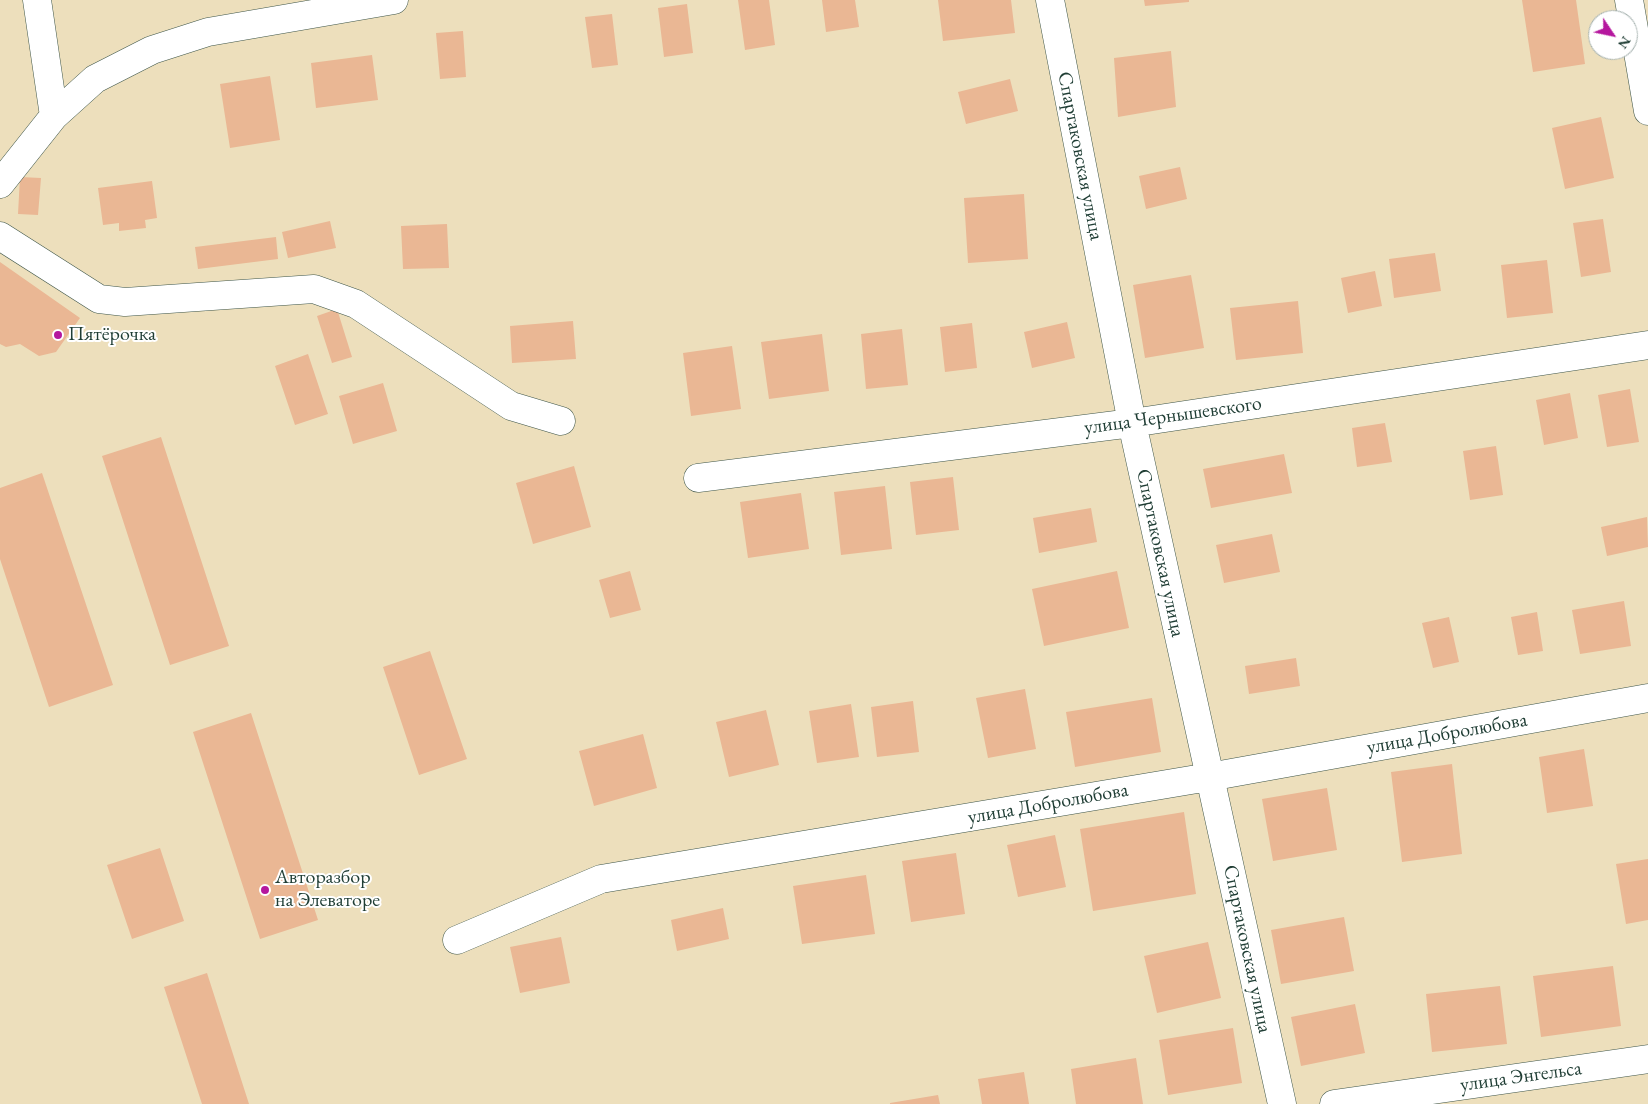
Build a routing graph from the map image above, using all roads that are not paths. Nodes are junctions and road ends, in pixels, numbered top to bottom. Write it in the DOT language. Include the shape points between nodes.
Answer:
graph roads {
  1 [pos="37,0"];
  2 [pos="394,0"];
  3 [pos="1050,0"];
  4 [pos="1629,0"];
  5 [pos="1648,111"];
  6 [pos="54,116"];
  7 [pos="0,184"];
  8 [pos="0,236"];
  9 [pos="1648,344"];
  10 [pos="561,421"];
  11 [pos="1132,423"];
  12 [pos="698,478"];
  13 [pos="1648,698"];
  14 [pos="1210,777"];
  15 [pos="457,940"];
  16 [pos="1648,1058"];
  17 [pos="1282,1104"];
  18 [pos="1334,1104"];
  1 -- 6 [label="street"];
  2 -- 6 [label="street" via="208,32 152,50 94,79"];
  3 -- 11 [label="street, Спартаковская улица"];
  4 -- 5 [label="street"];
  6 -- 7 [label="street"];
  8 -- 10 [label="street" via="99,299 125,302 314,289 356,304 511,406"];
  9 -- 11 [label="street, улица Чернышевского"];
  11 -- 12 [label="street, улица Чернышевского"];
  11 -- 14 [label="street, Спартаковская улица"];
  13 -- 14 [label="street, улица Добролюбова"];
  14 -- 15 [label="street, улица Добролюбова" via="601,879"];
  14 -- 17 [label="street, Спартаковская улица"];
  16 -- 18 [label="street, улица Энгельса"];
}
